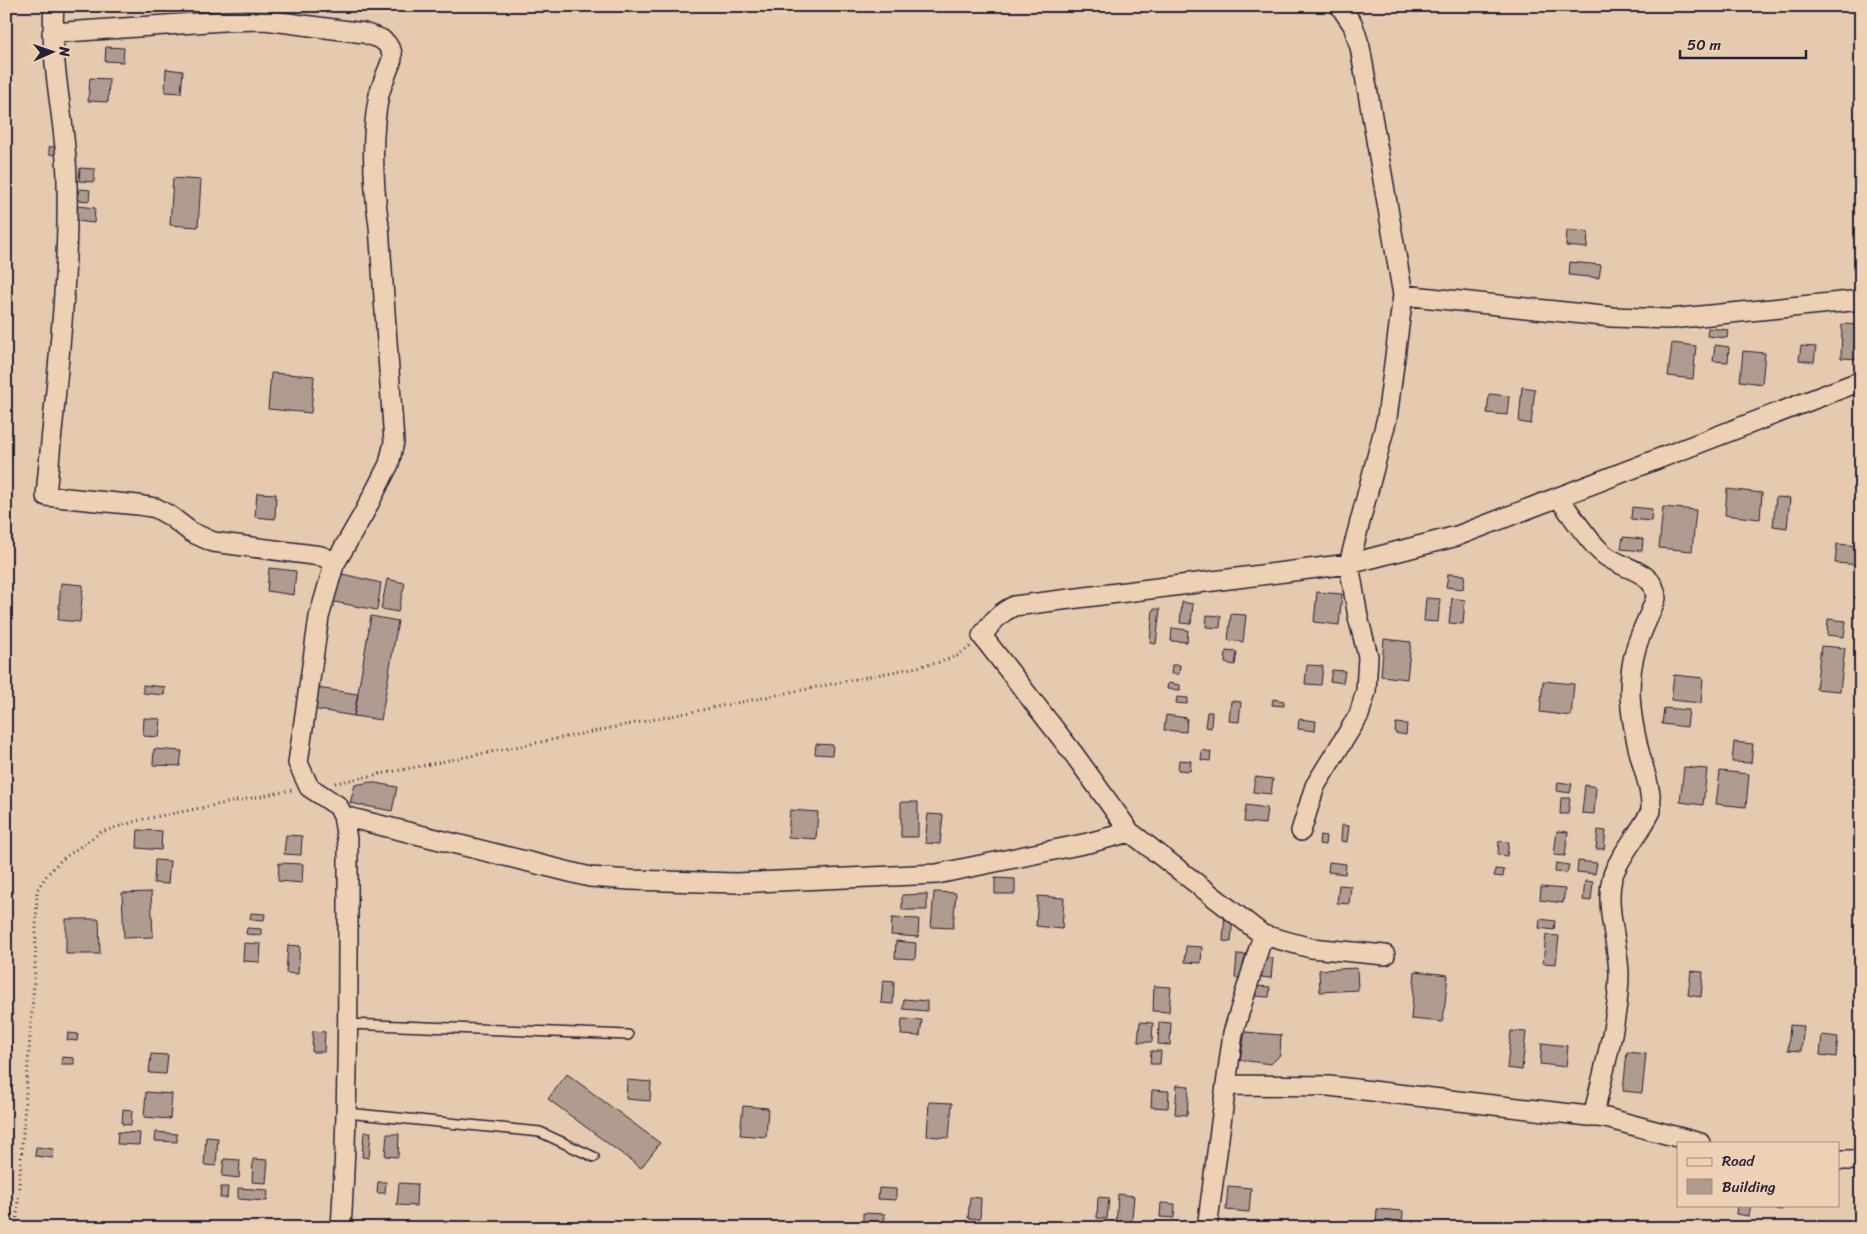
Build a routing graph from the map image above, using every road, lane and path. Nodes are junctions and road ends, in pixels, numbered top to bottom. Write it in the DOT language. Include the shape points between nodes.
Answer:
graph roads {
  1 [pos="54,6"];
  2 [pos="1340,6"];
  3 [pos="52,33"];
  4 [pos="1403,295"];
  5 [pos="1861,300"];
  6 [pos="1861,381"];
  7 [pos="1558,497"];
  8 [pos="1349,564"];
  9 [pos="334,565"];
  10 [pos="982,636"];
  11 [pos="309,787"];
  12 [pos="343,816"];
  13 [pos="1300,831"];
  14 [pos="1130,832"];
  15 [pos="1263,935"];
  16 [pos="1385,955"];
  17 [pos="348,1024"];
  18 [pos="628,1036"];
  19 [pos="1226,1085"];
  20 [pos="347,1113"];
  21 [pos="1593,1117"];
  22 [pos="1696,1142"];
  23 [pos="594,1157"];
  24 [pos="1840,1160"];
  25 [pos="1861,1160"];
  26 [pos="16,1228"];
  27 [pos="341,1228"];
  28 [pos="1206,1228"];
  1 -- 3 [label="street"];
  2 -- 4 [label="street" via="1353,25 1360,47"];
  3 -- 9 [label="street" via="68,179 68,228 46,496 156,508 191,532 213,542 321,556"];
  3 -- 9 [label="street" via="265,20 364,33 387,44 392,53 380,94 374,140 374,191 394,442 389,464"];
  4 -- 5 [label="street" via="1612,317 1670,319"];
  4 -- 8 [label="street" via="1388,418"];
  6 -- 7 [label="street"];
  7 -- 8 [label="street" via="1456,536"];
  7 -- 21 [label="street" via="1600,552 1612,561 1643,574 1656,590 1656,598 1635,650 1629,691 1630,716 1647,780 1650,812 1612,877 1618,991"];
  8 -- 10 [label="street" via="1014,606 1001,612"];
  8 -- 13 [label="street" via="1368,656 1366,691 1359,715 1315,786"];
  9 -- 11 [label="street" via="320,617 298,763"];
  10 -- 11 [label="path" via="956,656 937,663"];
  10 -- 14 [label="street"];
  11 -- 12 [label="street" via="338,806"];
  11 -- 26 [label="path" via="140,820 100,832 61,860 37,890 35,969"];
  12 -- 14 [label="street" via="590,876 736,883 937,874"];
  12 -- 17 [label="street" via="348,845"];
  14 -- 15 [label="street"];
  15 -- 16 [label="street" via="1311,948"];
  15 -- 19 [label="street" via="1233,1034"];
  17 -- 18 [label="lane"];
  17 -- 20 [label="street"];
  19 -- 21 [label="street" via="1329,1086"];
  19 -- 28 [label="street"];
  20 -- 23 [label="lane" via="540,1132"];
  20 -- 27 [label="street"];
  21 -- 22 [label="street"];
  24 -- 25 [label="street"];
}
